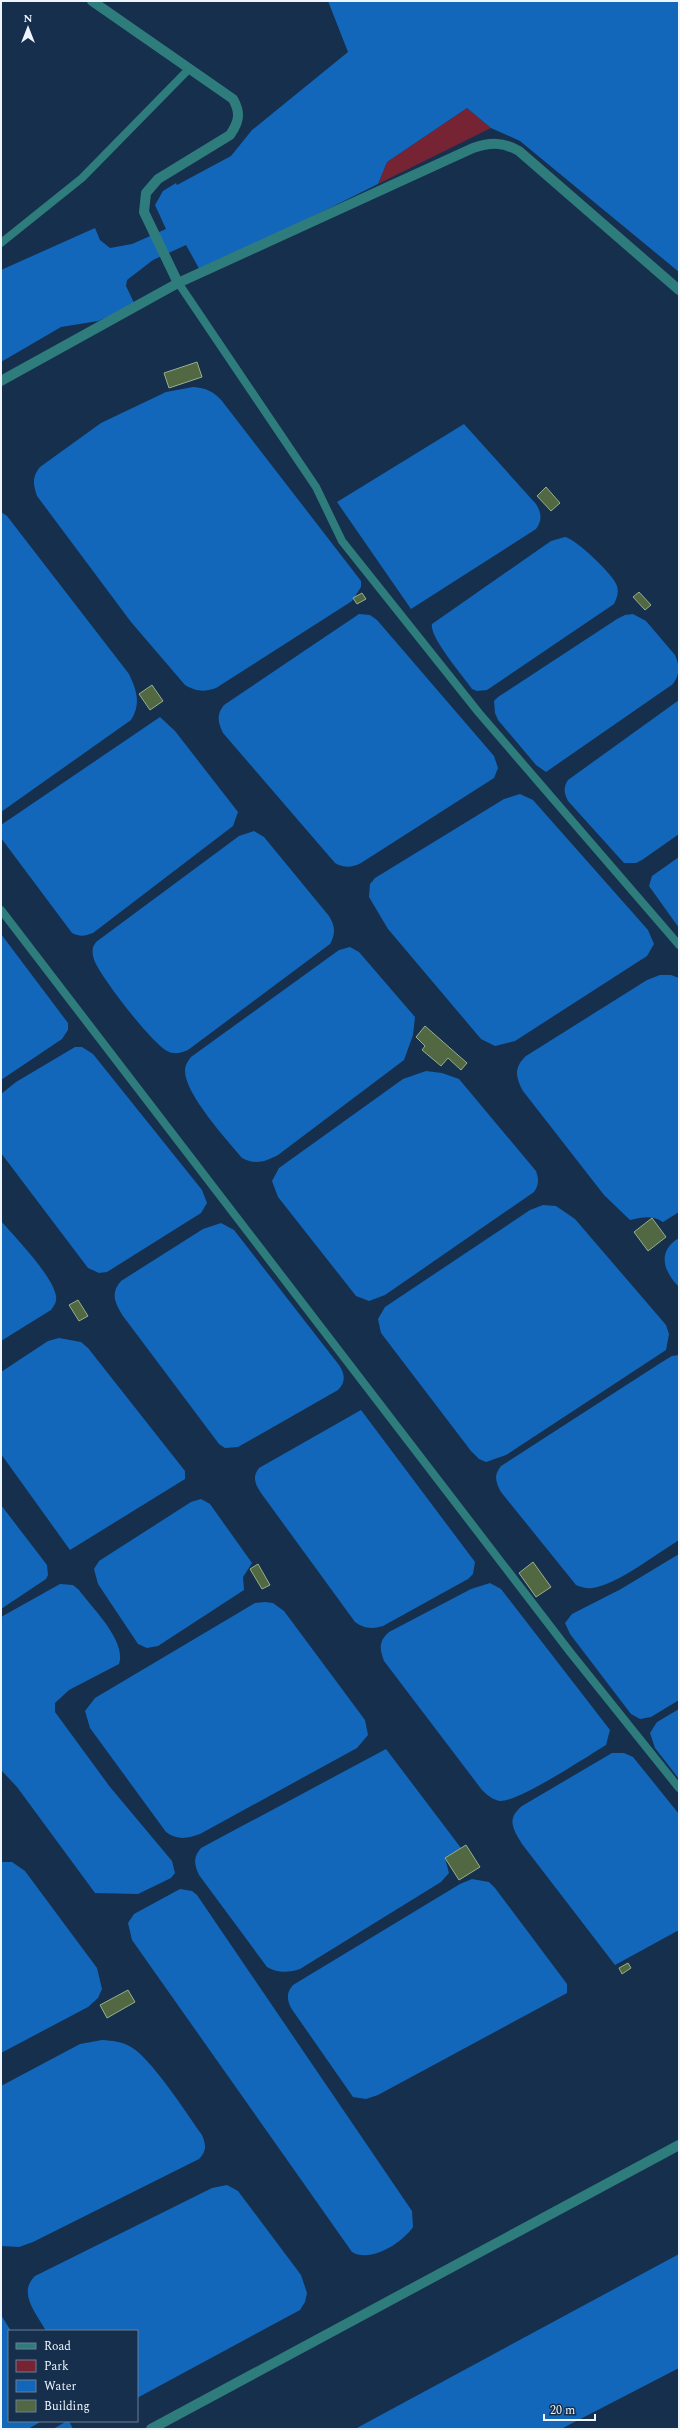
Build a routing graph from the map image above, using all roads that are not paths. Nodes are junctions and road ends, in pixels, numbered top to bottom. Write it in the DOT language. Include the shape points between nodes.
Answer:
graph roads {
  1 [pos="92,1"];
  2 [pos="189,68"];
  3 [pos="1,243"];
  4 [pos="168,265"];
  5 [pos="178,283"];
  6 [pos="679,290"];
  7 [pos="1,381"];
  8 [pos="1,910"];
  9 [pos="679,945"];
  10 [pos="679,1788"];
  11 [pos="679,2145"];
  12 [pos="151,2429"];
  1 -- 2 [label="street"];
  2 -- 3 [label="lane" via="82,178"];
  2 -- 4 [label="street" via="233,99 239,117 230,135 151,185 146,193 144,212"];
  4 -- 5 [label="lane"];
  5 -- 6 [label="street" via="473,148 498,143 519,151"];
  5 -- 7 [label="street"];
  5 -- 9 [label="lane" via="316,487 342,541 479,713"];
  8 -- 10 [label="lane" via="570,1652"];
  11 -- 12 [label="street"];
}
